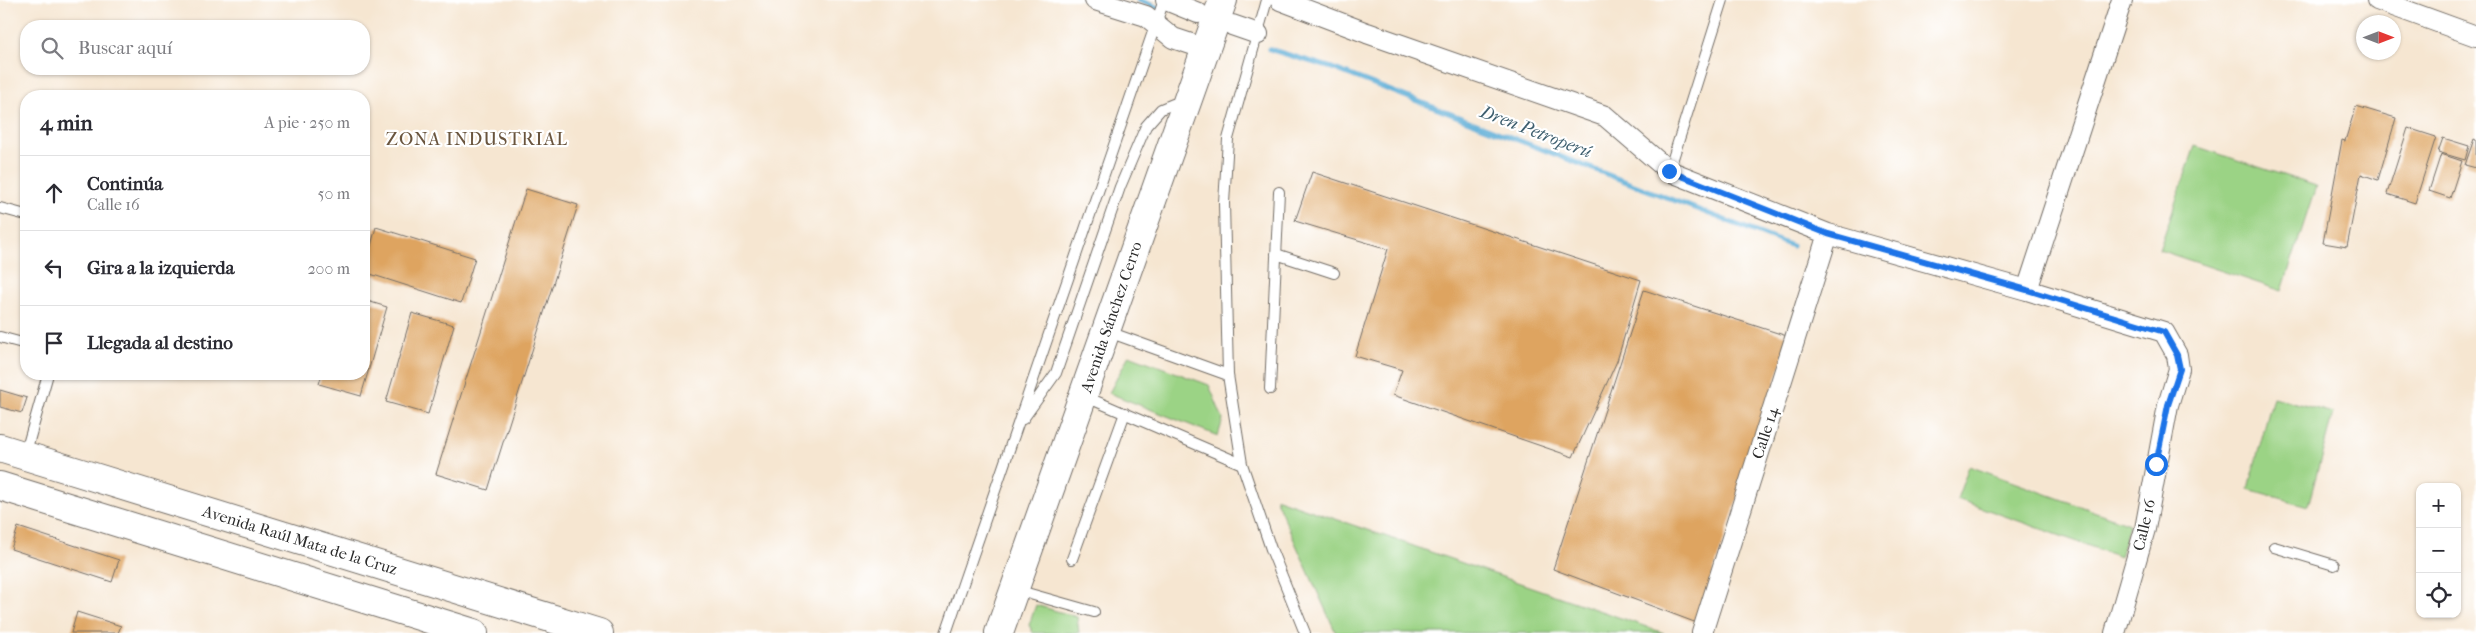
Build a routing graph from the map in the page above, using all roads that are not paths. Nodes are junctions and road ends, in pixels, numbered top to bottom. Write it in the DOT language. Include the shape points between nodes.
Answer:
graph roads {
  1 [pos="1095,0"];
  2 [pos="1165,0"];
  3 [pos="1267,0"];
  4 [pos="1280,0"];
  5 [pos="1723,0"];
  6 [pos="2122,0"];
  7 [pos="2378,0"];
  8 [pos="1227,12"];
  9 [pos="1198,13"];
  10 [pos="1156,24"];
  11 [pos="1258,34"];
  12 [pos="2476,36"];
  13 [pos="1206,49"];
  14 [pos="1187,103"];
  15 [pos="1669,171"];
  16 [pos="1279,192"];
  17 [pos="0,208"];
  18 [pos="20,213"];
  19 [pos="1828,234"];
  20 [pos="1276,254"];
  21 [pos="1334,273"];
  22 [pos="2027,290"];
  23 [pos="1106,331"];
  24 [pos="0,337"];
  25 [pos="20,342"];
  26 [pos="1228,376"];
  27 [pos="45,380"];
  28 [pos="1270,389"];
  29 [pos="1083,396"];
  30 [pos="1125,414"];
  31 [pos="1017,428"];
  32 [pos="12,451"];
  33 [pos="1242,464"];
  34 [pos="0,486"];
  35 [pos="2274,547"];
  36 [pos="1072,560"];
  37 [pos="2334,565"];
  38 [pos="1015,590"];
  39 [pos="1094,612"];
  40 [pos="474,633"];
  41 [pos="599,633"];
  42 [pos="946,633"];
  43 [pos="999,633"];
  44 [pos="1306,633"];
  45 [pos="1702,633"];
  46 [pos="2115,633"];
  1 -- 10 [label="street" via="1146,16"];
  2 -- 9 [label="street"];
  2 -- 10 [label="lane"];
  3 -- 11 [label="lane"];
  4 -- 15 [label="street" via="1605,116"];
  5 -- 15 [label="lane"];
  6 -- 22 [label="street"];
  7 -- 12 [label="street"];
  8 -- 11 [label="street"];
  8 -- 13 [label="main road, Avenida Sánchez Cerro"];
  10 -- 13 [label="street" via="1173,38"];
  10 -- 31 [label="lane"];
  11 -- 26 [label="lane" via="1228,139 1225,170"];
  13 -- 14 [label="main road, Avenida Sánchez Cerro"];
  14 -- 23 [label="main road, Avenida Sánchez Cerro"];
  14 -- 31 [label="lane" via="1161,109 1146,126 1120,187 1056,373"];
  15 -- 19 [label="street"];
  16 -- 20 [label="lane"];
  17 -- 18 [label="lane"];
  19 -- 22 [label="street"];
  19 -- 45 [label="street, Calle 14"];
  20 -- 21 [label="lane"];
  20 -- 28 [label="lane"];
  22 -- 46 [label="street, Calle 16" via="2164,332 2177,355 2180,369 2168,405 2145,529"];
  23 -- 26 [label="lane"];
  23 -- 29 [label="main road, Avenida Sánchez Cerro"];
  24 -- 25 [label="lane"];
  26 -- 33 [label="lane"];
  27 -- 32 [label="lane"];
  29 -- 30 [label="lane"];
  29 -- 38 [label="main road, Avenida Sánchez Cerro"];
  30 -- 33 [label="lane"];
  30 -- 36 [label="lane"];
  31 -- 42 [label="lane"];
  32 -- 41 [label="main road, Avenida Raúl Mata de la Cruz"];
  33 -- 44 [label="lane" via="1271,549"];
  34 -- 40 [label="main road"];
  35 -- 37 [label="lane"];
  38 -- 39 [label="lane"];
  38 -- 43 [label="main road, Avenida Sánchez Cerro"];
}
